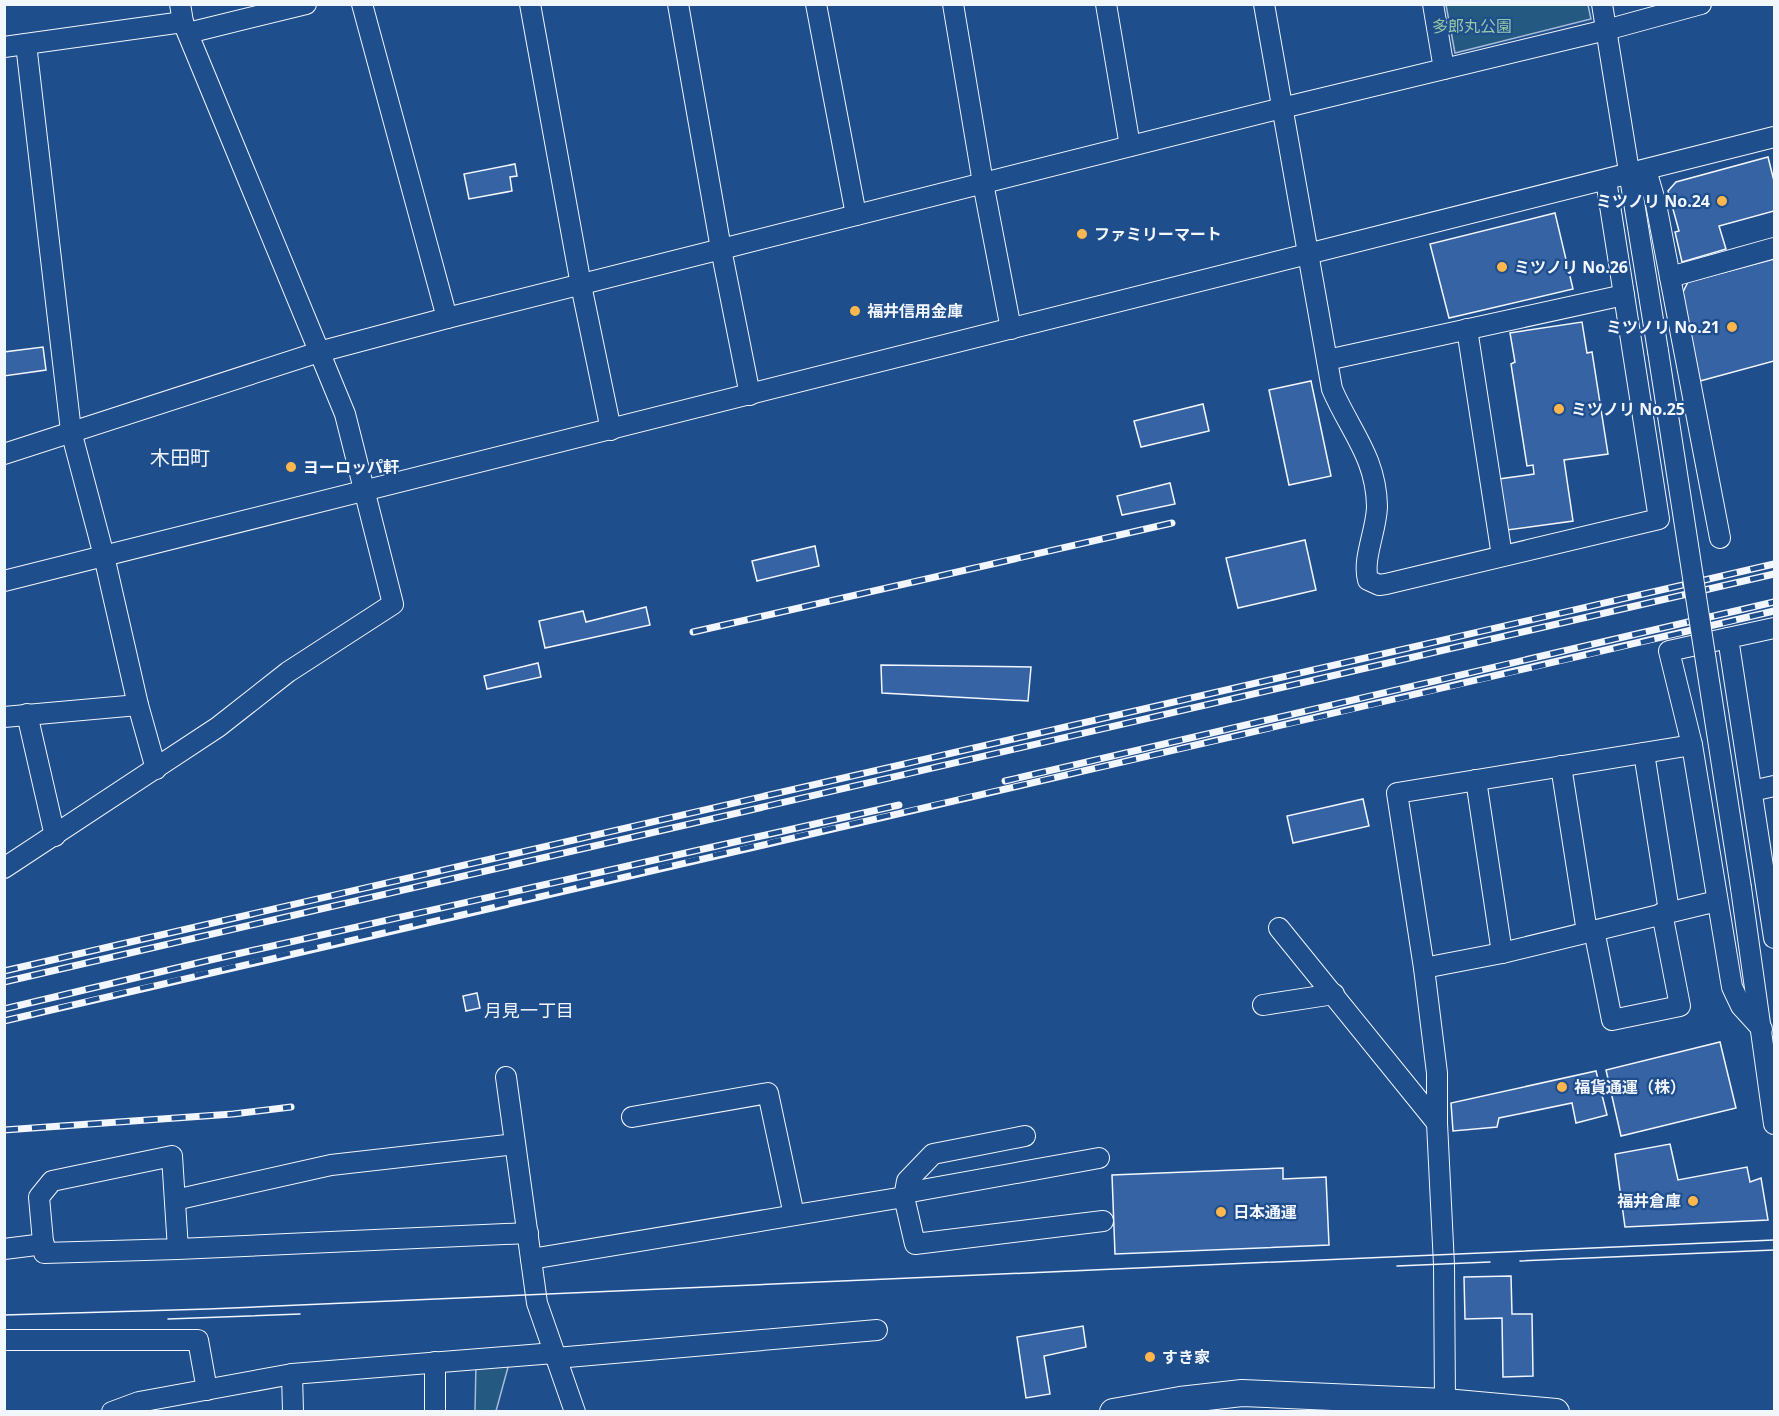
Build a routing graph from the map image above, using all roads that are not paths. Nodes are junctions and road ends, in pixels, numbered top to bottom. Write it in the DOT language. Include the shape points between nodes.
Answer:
graph roads {
  1 [pos="306,4"];
  2 [pos="362,4"];
  3 [pos="530,4"];
  4 [pos="678,4"];
  5 [pos="816,4"];
  6 [pos="953,4"];
  7 [pos="1106,4"];
  8 [pos="1264,4"];
  9 [pos="1433,4"];
  10 [pos="1602,4"];
  11 [pos="1701,4"];
  12 [pos="184,20"];
  13 [pos="1606,30"];
  14 [pos="26,44"];
  15 [pos="4,47"];
  16 [pos="1444,69"];
  17 [pos="1282,108"];
  18 [pos="1774,137"];
  19 [pos="1130,146"];
  20 [pos="1638,172"];
  21 [pos="1606,180"];
  22 [pos="982,183"];
  23 [pos="856,215"];
  24 [pos="1774,248"];
  25 [pos="721,249"];
  26 [pos="1308,256"];
  27 [pos="1670,277"];
  28 [pos="581,285"];
  29 [pos="1624,295"];
  30 [pos="447,318"];
  31 [pos="1011,329"];
  32 [pos="1467,329"];
  33 [pos="319,352"];
  34 [pos="1327,360"];
  35 [pos="750,395"];
  36 [pos="611,430"];
  37 [pos="72,431"];
  38 [pos="4,454"];
  39 [pos="364,492"];
  40 [pos="1720,538"];
  41 [pos="104,556"];
  42 [pos="1502,556"];
  43 [pos="4,581"];
  44 [pos="1774,628"];
  45 [pos="1728,638"];
  46 [pos="138,705"];
  47 [pos="27,714"];
  48 [pos="4,717"];
  49 [pos="1692,745"];
  50 [pos="1644,753"];
  51 [pos="1562,766"];
  52 [pos="156,769"];
  53 [pos="1476,780"];
  54 [pos="1774,786"];
  55 [pos="1752,791"];
  56 [pos="55,836"];
  57 [pos="4,868"];
  58 [pos="1717,901"];
  59 [pos="1666,912"];
  60 [pos="1278,928"];
  61 [pos="1591,931"];
  62 [pos="1774,938"];
  63 [pos="1502,953"];
  64 [pos="1424,968"];
  65 [pos="1334,994"];
  66 [pos="1263,1005"];
  67 [pos="1774,1007"];
  68 [pos="1762,1029"];
  69 [pos="506,1077"];
  70 [pos="632,1117"];
  71 [pos="1437,1123"];
  72 [pos="1774,1124"];
  73 [pos="1025,1136"];
  74 [pos="515,1144"];
  75 [pos="1099,1158"];
  76 [pos="904,1195"];
  77 [pos="175,1200"];
  78 [pos="795,1215"];
  79 [pos="1103,1221"];
  80 [pos="528,1233"];
  81 [pos="44,1244"];
  82 [pos="4,1249"];
  83 [pos="178,1249"];
  84 [pos="531,1259"];
  85 [pos="877,1330"];
  86 [pos="4,1340"];
  87 [pos="555,1355"];
  88 [pos="435,1362"];
  89 [pos="292,1374"];
  90 [pos="207,1390"];
  91 [pos="1449,1407"];
  92 [pos="112,1412"];
  93 [pos="293,1412"];
  94 [pos="435,1412"];
  95 [pos="574,1412"];
  96 [pos="1113,1412"];
  97 [pos="1556,1412"];
  1 -- 12 [label="street"];
  2 -- 30 [label="street"];
  3 -- 28 [label="street"];
  4 -- 25 [label="street"];
  5 -- 23 [label="street"];
  6 -- 22 [label="street"];
  7 -- 19 [label="street"];
  8 -- 17 [label="street"];
  9 -- 16 [label="street"];
  10 -- 13 [label="street"];
  11 -- 13 [label="street"];
  12 -- 14 [label="street"];
  12 -- 33 [label="street"];
  13 -- 16 [label="street"];
  13 -- 20 [label="street"];
  14 -- 15 [label="street"];
  14 -- 37 [label="street"];
  16 -- 17 [label="street"];
  17 -- 19 [label="street"];
  17 -- 26 [label="street"];
  18 -- 20 [label="street"];
  19 -- 22 [label="street"];
  20 -- 21 [label="street"];
  20 -- 27 [label="street" via="1656,204"];
  20 -- 68 [label="street, bridge" via="1658,351"];
  21 -- 26 [label="street"];
  21 -- 29 [label="street"];
  22 -- 23 [label="street"];
  22 -- 31 [label="street"];
  23 -- 25 [label="street"];
  24 -- 27 [label="street"];
  25 -- 28 [label="street"];
  25 -- 35 [label="street"];
  26 -- 31 [label="street"];
  26 -- 34 [label="street"];
  27 -- 40 [label="street"];
  28 -- 30 [label="street"];
  28 -- 36 [label="street"];
  29 -- 32 [label="street"];
  29 -- 42 [label="street" via="1659,519"];
  30 -- 33 [label="street"];
  31 -- 35 [label="street"];
  32 -- 34 [label="street"];
  32 -- 42 [label="street"];
  33 -- 37 [label="street"];
  33 -- 39 [label="street" via="345,414"];
  34 -- 42 [label="street" via="1332,389 1372,471 1377,508 1366,568 1368,580 1379,585"];
  35 -- 36 [label="street"];
  36 -- 39 [label="street"];
  37 -- 38 [label="street"];
  37 -- 41 [label="street"];
  39 -- 41 [label="street"];
  39 -- 52 [label="street" via="393,604 288,672"];
  41 -- 43 [label="street"];
  41 -- 46 [label="street"];
  44 -- 45 [label="street"];
  45 -- 49 [label="street" via="1669,651"];
  45 -- 55 [label="street"];
  46 -- 47 [label="street"];
  46 -- 52 [label="street"];
  47 -- 48 [label="street"];
  47 -- 56 [label="street"];
  49 -- 50 [label="street"];
  49 -- 58 [label="street"];
  50 -- 51 [label="street"];
  50 -- 59 [label="street"];
  51 -- 53 [label="street"];
  51 -- 61 [label="street"];
  52 -- 56 [label="street"];
  53 -- 63 [label="street"];
  53 -- 64 [label="street" via="1396,793"];
  54 -- 55 [label="street"];
  55 -- 62 [label="street"];
  56 -- 57 [label="street"];
  58 -- 59 [label="street"];
  58 -- 68 [label="street" via="1733,993"];
  59 -- 61 [label="street"];
  59 -- 61 [label="street" via="1680,1006 1612,1020"];
  60 -- 65 [label="street"];
  61 -- 63 [label="street"];
  63 -- 64 [label="street"];
  64 -- 71 [label="street" via="1437,1073"];
  65 -- 66 [label="street"];
  65 -- 71 [label="street"];
  67 -- 68 [label="street"];
  68 -- 72 [label="street"];
  69 -- 74 [label="street"];
  70 -- 78 [label="street" via="768,1093"];
  71 -- 91 [label="street"];
  73 -- 76 [label="street" via="933,1154 908,1181"];
  74 -- 77 [label="street" via="331,1165"];
  74 -- 80 [label="street"];
  75 -- 76 [label="street"];
  76 -- 78 [label="street"];
  76 -- 79 [label="street" via="915,1244"];
  77 -- 81 [label="street" via="172,1156 52,1181 39,1197"];
  77 -- 83 [label="street"];
  78 -- 84 [label="street"];
  80 -- 83 [label="street"];
  80 -- 84 [label="street"];
  81 -- 82 [label="street"];
  81 -- 83 [label="street" via="44,1253"];
  84 -- 87 [label="street" via="537,1303"];
  85 -- 87 [label="street"];
  86 -- 90 [label="street" via="198,1340"];
  87 -- 88 [label="street"];
  87 -- 95 [label="street"];
  88 -- 89 [label="street"];
  88 -- 94 [label="street"];
  89 -- 90 [label="street"];
  89 -- 93 [label="street"];
  90 -- 92 [label="street" via="139,1402"];
  91 -- 96 [label="main road" via="1242,1393"];
  91 -- 97 [label="main road"];
}
